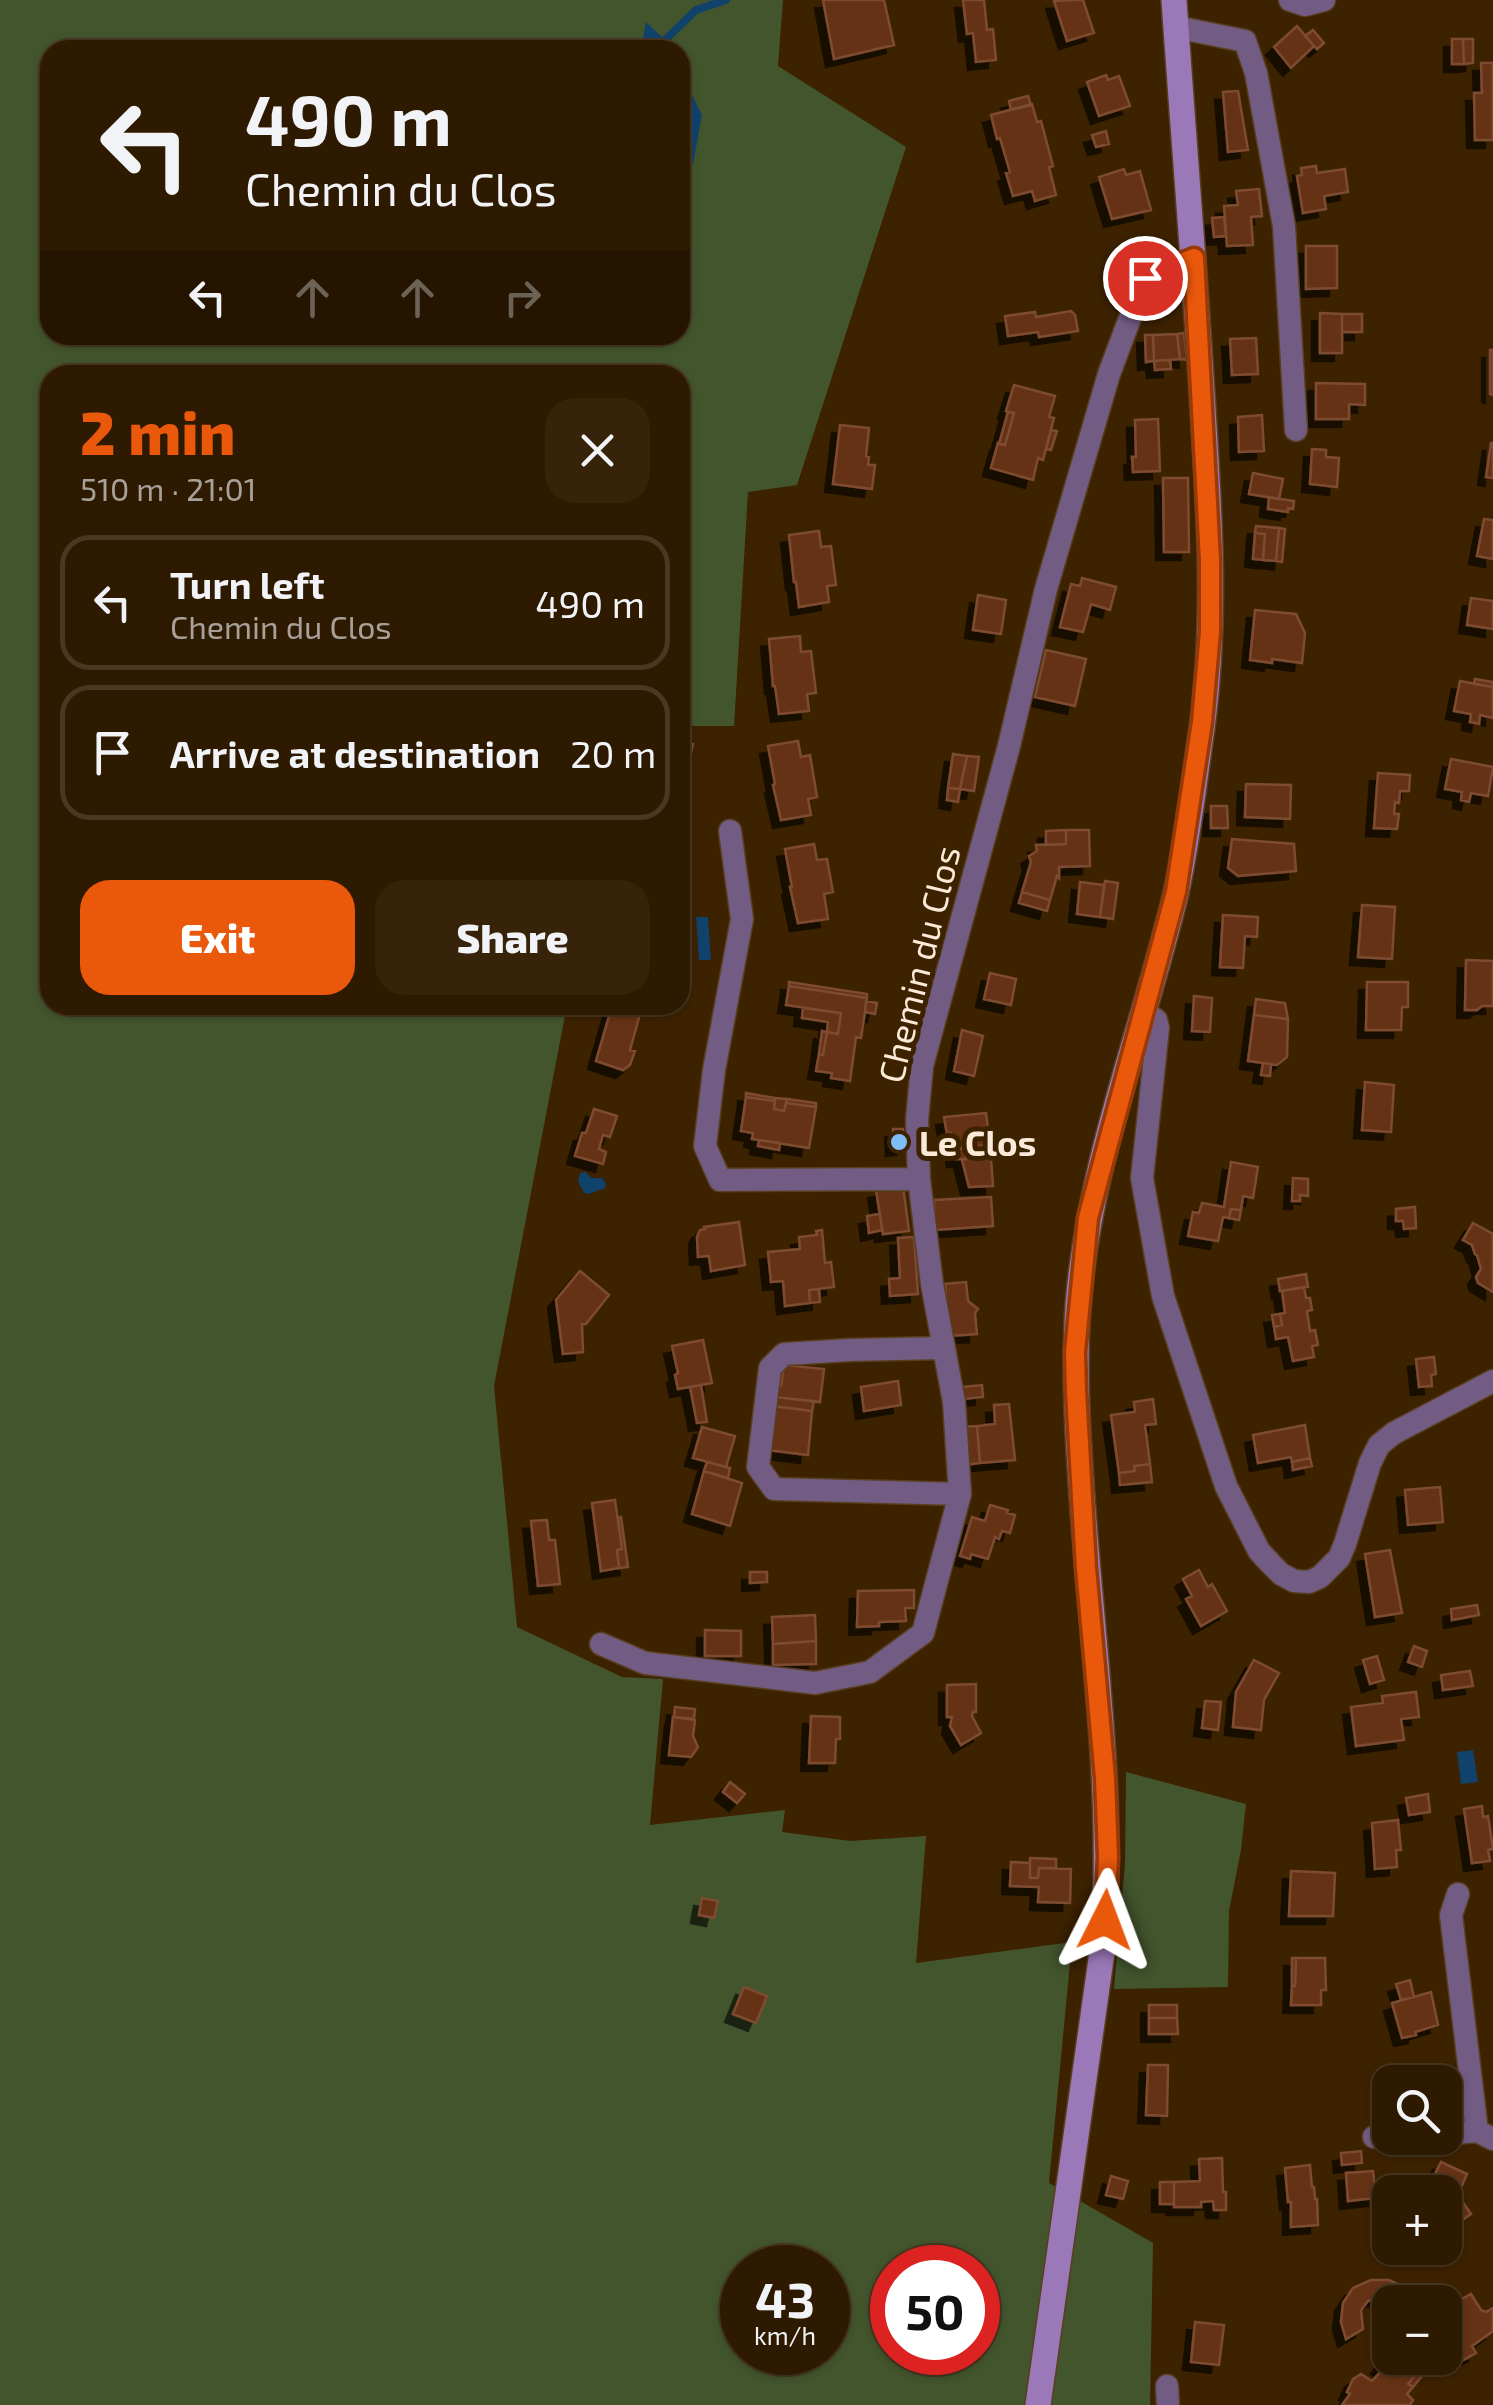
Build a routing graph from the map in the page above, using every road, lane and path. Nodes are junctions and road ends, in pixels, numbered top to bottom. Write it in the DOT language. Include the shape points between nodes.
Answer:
graph roads {
  1 [pos="1174,0"];
  2 [pos="1290,0"];
  3 [pos="1324,0"];
  4 [pos="1176,27"];
  5 [pos="1194,258"];
  6 [pos="1296,430"];
  7 [pos="730,832"];
  8 [pos="1144,1012"];
  9 [pos="919,1179"];
  10 [pos="942,1348"];
  11 [pos="1493,1381"];
  12 [pos="960,1494"];
  13 [pos="601,1644"];
  14 [pos="1458,1894"];
  15 [pos="1485,2136"];
  16 [pos="1038,2405"];
  1 -- 4 [label="main road"];
  2 -- 3 [label="street"];
  4 -- 5 [label="main road"];
  4 -- 6 [label="street" via="1245,41 1256,73 1284,226"];
  5 -- 8 [label="main road" via="1210,560 1206,686 1176,892"];
  5 -- 9 [label="street, Chemin du Clos" via="1145,278 1109,374 922,1066"];
  7 -- 9 [label="street" via="742,918 706,1146 720,1180"];
  8 -- 11 [label="street" via="1158,1028 1142,1178 1163,1296 1226,1486 1271,1564 1294,1581 1320,1577 1345,1544 1379,1445"];
  8 -- 16 [label="main road" via="1088,1218 1078,1301 1076,1391 1105,1778 1107,1896"];
  9 -- 10 [label="street, Chemin du Clos"];
  10 -- 12 [label="street, Chemin du Clos" via="954,1402"];
  10 -- 12 [label="street" via="784,1354 770,1368 758,1467 774,1488"];
  12 -- 13 [label="street, Chemin du Clos" via="923,1633 870,1672 816,1683 645,1663"];
  14 -- 15 [label="street" via="1450,1915"];
}
